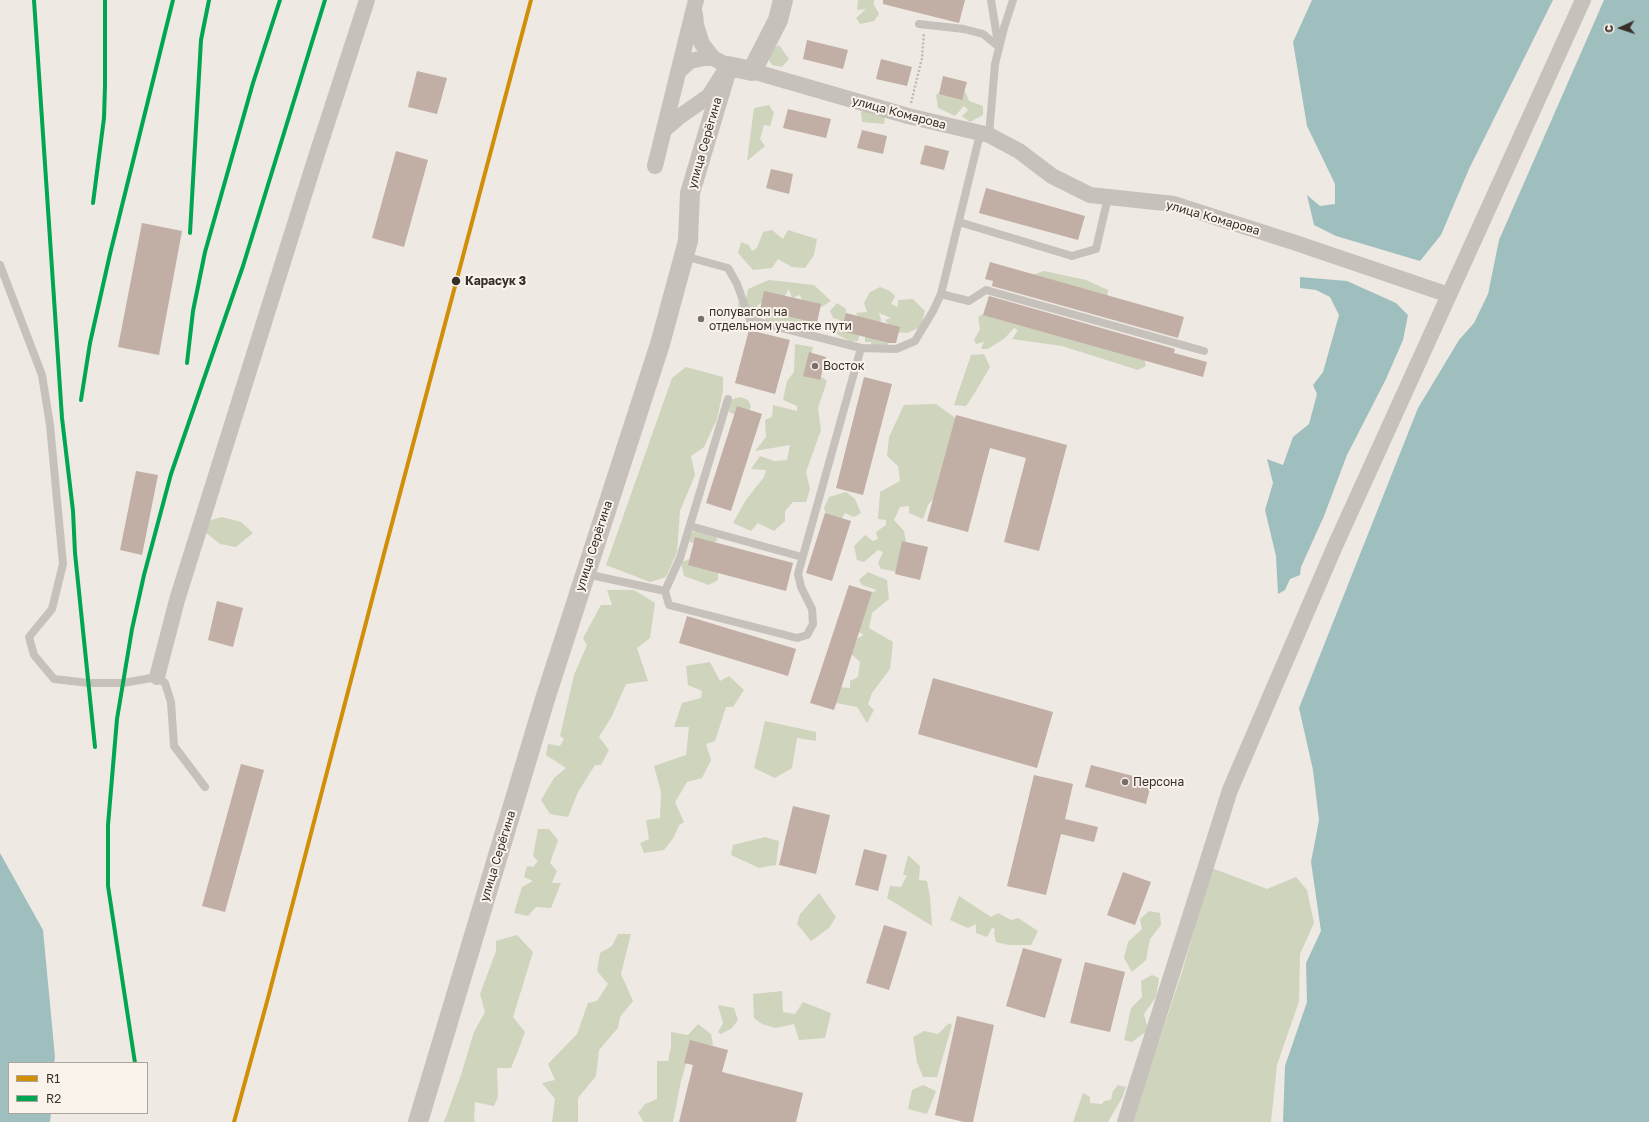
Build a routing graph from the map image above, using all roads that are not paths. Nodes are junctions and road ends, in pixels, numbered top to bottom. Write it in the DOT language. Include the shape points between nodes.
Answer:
graph roads {
  1 [pos="367,0"];
  2 [pos="782,0"];
  3 [pos="991,0"];
  4 [pos="1014,0"];
  5 [pos="1583,0"];
  6 [pos="695,5"];
  7 [pos="922,24"];
  8 [pos="999,48"];
  9 [pos="720,62"];
  10 [pos="679,71"];
  11 [pos="752,72"];
  12 [pos="664,130"];
  13 [pos="984,135"];
  14 [pos="655,166"];
  15 [pos="1108,197"];
  16 [pos="959,222"];
  17 [pos="684,256"];
  18 [pos="0,266"];
  19 [pos="941,294"];
  20 [pos="1449,295"];
  21 [pos="861,348"];
  22 [pos="1204,351"];
  23 [pos="728,400"];
  24 [pos="690,526"];
  25 [pos="802,558"];
  26 [pos="586,574"];
  27 [pos="665,591"];
  28 [pos="157,677"];
  29 [pos="205,787"];
  30 [pos="418,1122"];
  31 [pos="1125,1122"];
  1 -- 28 [label="street" via="344,83 180,592"];
  2 -- 11 [label="street" via="778,20"];
  3 -- 8 [label="lane"];
  4 -- 8 [label="lane"];
  5 -- 20 [label="street"];
  6 -- 9 [label="street" via="696,25 702,44"];
  6 -- 10 [label="street"];
  7 -- 8 [label="lane" via="983,34"];
  8 -- 13 [label="lane"];
  9 -- 10 [label="street" via="704,58 690,61"];
  9 -- 11 [label="street"];
  9 -- 12 [label="street" via="709,96"];
  9 -- 17 [label="street, улица Серёгина" via="685,216 688,241"];
  10 -- 12 [label="street"];
  11 -- 13 [label="street, улица Комарова"];
  12 -- 14 [label="street"];
  13 -- 15 [label="street, улица Комарова" via="1019,151 1052,176 1090,194"];
  13 -- 16 [label="lane"];
  15 -- 16 [label="lane" via="1096,249 1072,256"];
  15 -- 20 [label="street, улица Комарова" via="1174,204"];
  16 -- 19 [label="lane"];
  17 -- 21 [label="lane" via="728,268 738,284 750,320"];
  17 -- 26 [label="street, улица Серёгина" via="660,344"];
  18 -- 28 [label="lane" via="42,375 50,425 63,564 52,609 29,637 34,656 54,678 88,683 124,682"];
  19 -- 21 [label="lane" via="915,341 896,349"];
  19 -- 22 [label="lane" via="969,302 986,290"];
  20 -- 31 [label="street" via="1335,546 1230,790"];
  21 -- 25 [label="lane"];
  23 -- 24 [label="lane"];
  24 -- 25 [label="lane"];
  24 -- 27 [label="lane" via="680,558"];
  25 -- 27 [label="lane" via="798,574 801,587 812,609 813,624 807,635 797,638 669,605"];
  26 -- 27 [label="lane"];
  26 -- 30 [label="street, улица Серёгина" via="545,699"];
  28 -- 29 [label="lane" via="165,683 171,702 174,746"];
}
